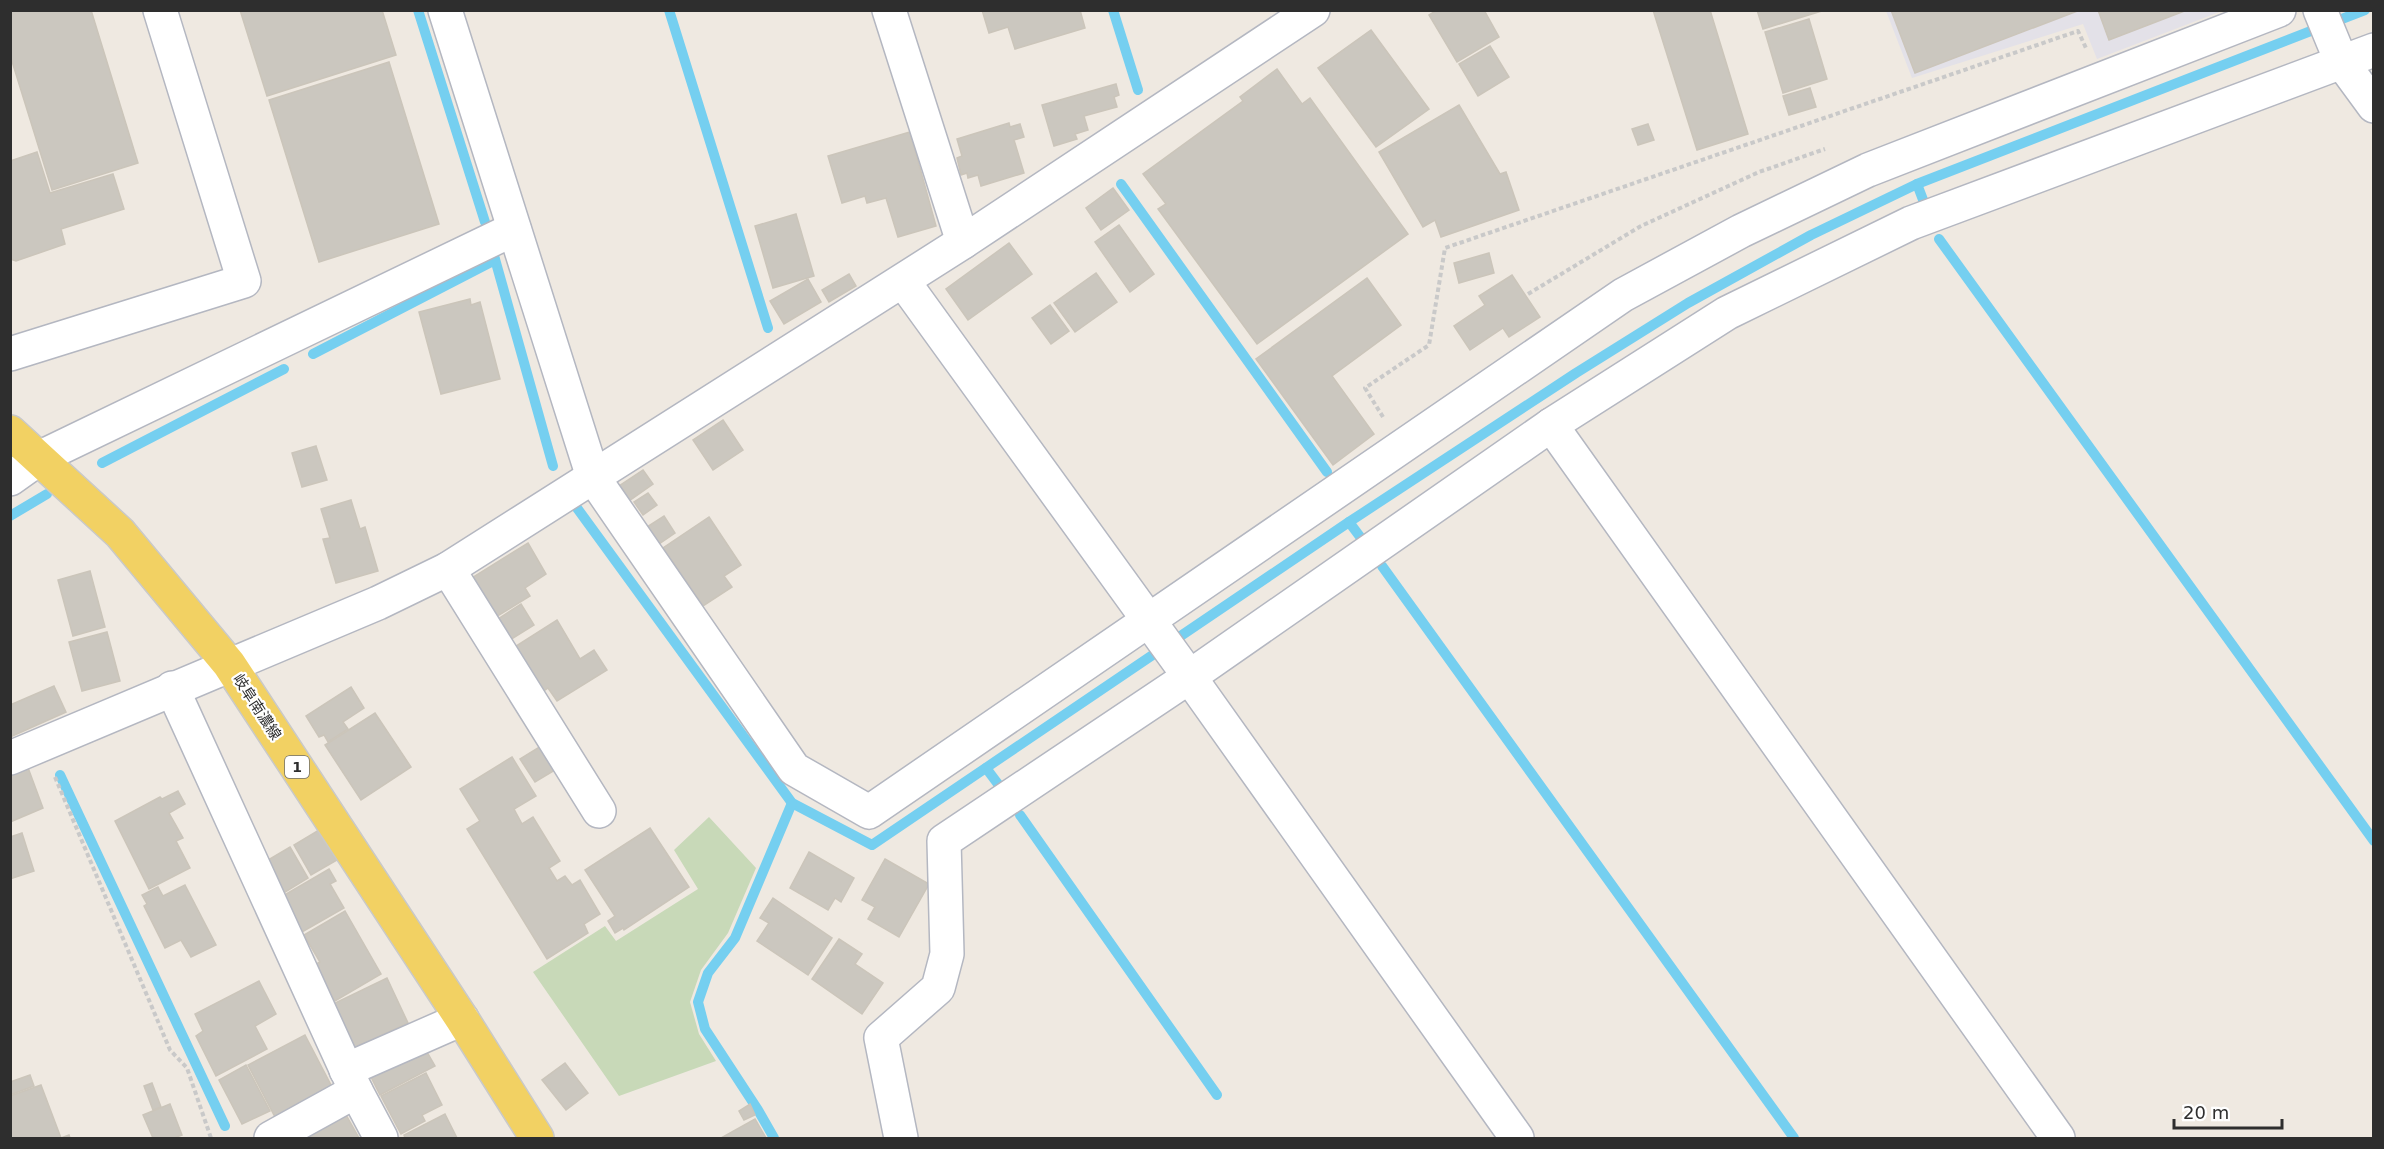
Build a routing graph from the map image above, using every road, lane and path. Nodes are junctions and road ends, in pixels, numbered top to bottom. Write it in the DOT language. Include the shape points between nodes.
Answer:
graph roads {
  1 [pos="160,10"];
  2 [pos="445,10"];
  3 [pos="889,10"];
  4 [pos="1313,10"];
  5 [pos="2279,10"];
  6 [pos="2320,10"];
  7 [pos="2373,50"];
  8 [pos="2338,55"];
  9 [pos="2099,79"];
  10 [pos="2373,106"];
  11 [pos="514,229"];
  12 [pos="963,242"];
  13 [pos="903,281"];
  14 [pos="10,354"];
  15 [pos="1551,425"];
  16 [pos="10,432"];
  17 [pos="1403,447"];
  18 [pos="40,457"];
  19 [pos="592,477"];
  20 [pos="10,479"];
  21 [pos="448,569"];
  22 [pos="1152,626"];
  23 [pos="229,664"];
  24 [pos="1185,671"];
  25 [pos="172,688"];
  26 [pos="40,744"];
  27 [pos="10,758"];
  28 [pos="599,811"];
  29 [pos="462,1019"];
  30 [pos="351,1080"];
  31 [pos="211,1138"];
  32 [pos="271,1138"];
  33 [pos="381,1138"];
  34 [pos="537,1138"];
  35 [pos="902,1138"];
  36 [pos="1517,1138"];
  37 [pos="2058,1138"];
  1 -- 14 [label="street" via="244,281"];
  2 -- 11 [label="street"];
  3 -- 12 [label="street"];
  4 -- 12 [label="street"];
  5 -- 9 [label="street"];
  6 -- 8 [label="street"];
  7 -- 8 [label="street"];
  8 -- 10 [label="street"];
  8 -- 15 [label="street" via="1911,224 1727,313"];
  9 -- 17 [label="street" via="1868,170 1741,231 1623,295"];
  9 -- 17 [label="path" via="2078,31 1445,248 1429,345 1365,388"];
  11 -- 18 [label="street"];
  11 -- 19 [label="street"];
  12 -- 13 [label="street"];
  13 -- 19 [label="street"];
  13 -- 22 [label="street"];
  15 -- 24 [label="street"];
  15 -- 37 [label="street"];
  16 -- 18 [label="main road, 岐阜南濃線 / 1"];
  17 -- 22 [label="street"];
  18 -- 20 [label="street"];
  18 -- 23 [label="main road, 岐阜南濃線 / 1" via="120,533"];
  19 -- 21 [label="street"];
  19 -- 22 [label="street" via="795,769 869,812"];
  21 -- 23 [label="street" via="378,603"];
  21 -- 28 [label="street"];
  22 -- 24 [label="street"];
  23 -- 25 [label="street"];
  23 -- 29 [label="main road, 岐阜南濃線 / 1"];
  24 -- 35 [label="street" via="944,841 947,954 938,988 881,1038"];
  24 -- 36 [label="street"];
  25 -- 26 [label="street"];
  25 -- 30 [label="street"];
  26 -- 27 [label="street"];
  26 -- 31 [label="path" via="170,1050 187,1068"];
  29 -- 30 [label="street"];
  29 -- 34 [label="main road, 岐阜南濃線 / 1"];
  30 -- 32 [label="street"];
  30 -- 33 [label="street"];
}
